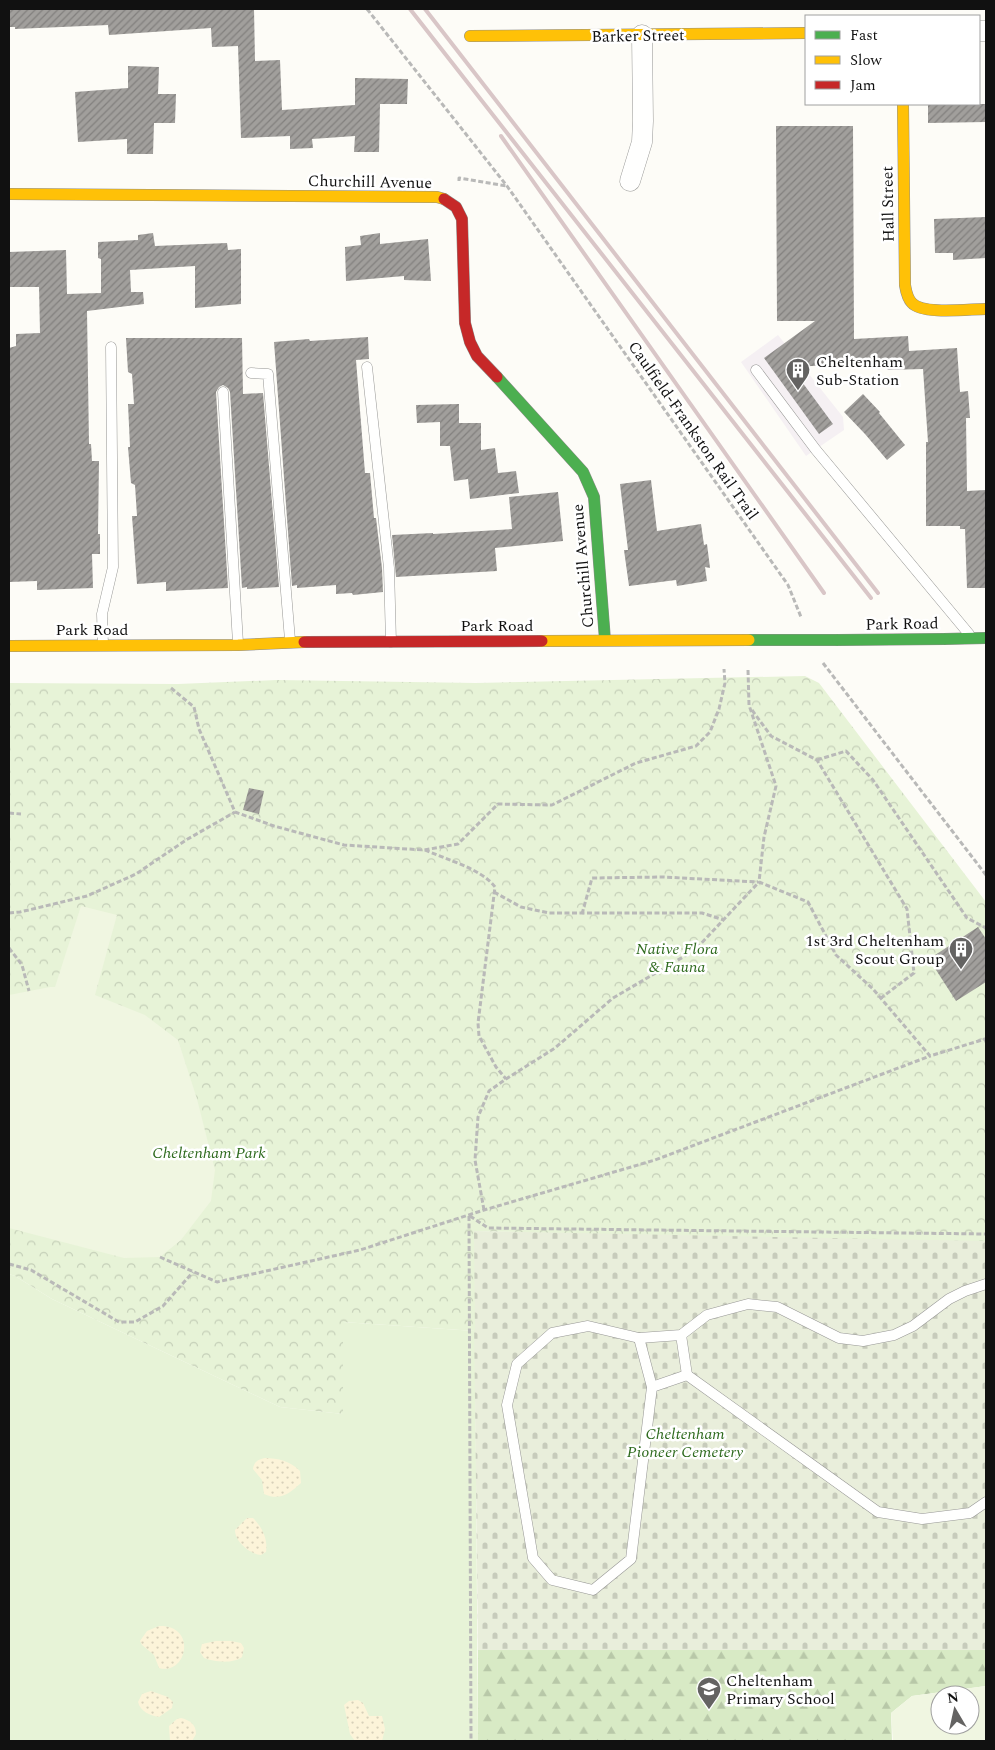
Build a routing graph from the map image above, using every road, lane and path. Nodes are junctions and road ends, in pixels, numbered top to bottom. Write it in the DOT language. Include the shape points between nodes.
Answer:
graph roads {
  1 [pos="367,9"];
  2 [pos="805,33"];
  3 [pos="642,35"];
  4 [pos="470,36"];
  5 [pos="903,105"];
  6 [pos="630,181"];
  7 [pos="507,186"];
  8 [pos="9,194"];
  9 [pos="456,206"];
  10 [pos="986,309"];
  11 [pos="111,347"];
  12 [pos="367,367"];
  13 [pos="756,370"];
  14 [pos="251,373"];
  15 [pos="223,392"];
  16 [pos="973,638"];
  17 [pos="986,638"];
  18 [pos="812,639"];
  19 [pos="605,640"];
  20 [pos="290,642"];
  21 [pos="391,642"];
  22 [pos="238,645"];
  23 [pos="9,646"];
  24 [pos="103,646"];
  25 [pos="724,670"];
  26 [pos="748,670"];
  27 [pos="171,688"];
  28 [pos="749,705"];
  29 [pos="818,760"];
  30 [pos="235,812"];
  31 [pos="9,813"];
  32 [pos="21,814"];
  33 [pos="424,850"];
  34 [pos="986,875"];
  35 [pos="759,882"];
  36 [pos="494,892"];
  37 [pos="9,913"];
  38 [pos="582,914"];
  39 [pos="724,920"];
  40 [pos="986,928"];
  41 [pos="9,948"];
  42 [pos="29,991"];
  43 [pos="881,998"];
  44 [pos="986,1039"];
  45 [pos="930,1056"];
  46 [pos="506,1078"];
  47 [pos="484,1210"];
  48 [pos="469,1216"];
  49 [pos="986,1234"];
  50 [pos="160,1257"];
  51 [pos="9,1264"];
  52 [pos="193,1272"];
  53 [pos="986,1284"];
  54 [pos="681,1334"];
  55 [pos="639,1338"];
  56 [pos="687,1375"];
  57 [pos="652,1387"];
  58 [pos="986,1502"];
  59 [pos="471,1741"];
  1 -- 7 [label="path, Caulfield-Frankston Rail Trail"];
  2 -- 3 [label="street, Barker Street"];
  3 -- 4 [label="street, Barker Street"];
  3 -- 6 [label="street" via="642,142"];
  5 -- 10 [label="street, Hall Street" via="905,285 911,302 920,309"];
  7 -- 9 [label="path" via="459,178"];
  7 -- 18 [label="path, Caulfield-Frankston Rail Trail" via="788,585"];
  8 -- 9 [label="street, Churchill Avenue" via="437,197"];
  9 -- 19 [label="street, Churchill Avenue" via="462,219 466,323 470,342 477,356 583,472 594,497"];
  11 -- 24 [label="lane" via="114,567 102,614"];
  12 -- 21 [label="lane" via="389,568"];
  13 -- 16 [label="lane" via="816,450"];
  14 -- 20 [label="lane" via="268,374"];
  15 -- 22 [label="lane"];
  16 -- 17 [label="street, Park Road"];
  16 -- 18 [label="street, Park Road, bridge"];
  18 -- 19 [label="street, Park Road"];
  18 -- 34 [label="path, Caulfield-Frankston Rail Trail" via="826,668"];
  19 -- 21 [label="street, Park Road"];
  20 -- 21 [label="street, Park Road"];
  20 -- 22 [label="street, Park Road"];
  22 -- 24 [label="street, Park Road"];
  23 -- 24 [label="street, Park Road"];
  25 -- 33 [label="path" via="720,709 710,732 696,746 636,763 552,805 498,804 458,844"];
  26 -- 28 [label="path"];
  27 -- 30 [label="path" via="194,707 199,729"];
  28 -- 29 [label="path" via="771,736"];
  28 -- 35 [label="path" via="776,786 764,837"];
  29 -- 40 [label="path" via="846,751 873,780 967,918"];
  29 -- 43 [label="path" via="906,909 914,973"];
  30 -- 33 [label="path" via="344,845"];
  30 -- 37 [label="path" via="136,874 95,893"];
  31 -- 32 [label="path"];
  33 -- 36 [label="path" via="490,880 495,887"];
  35 -- 38 [label="path" via="672,877 592,878"];
  35 -- 39 [label="path"];
  35 -- 43 [label="path" via="808,902 836,955"];
  36 -- 38 [label="path" via="521,907 550,913"];
  36 -- 46 [label="path" via="478,1023 479,1036"];
  38 -- 39 [label="path" via="702,913"];
  39 -- 46 [label="path" via="695,950 613,998 555,1048"];
  41 -- 42 [label="path" via="22,965"];
  43 -- 45 [label="path"];
  44 -- 45 [label="path"];
  45 -- 47 [label="path" via="655,1160"];
  46 -- 47 [label="path" via="489,1091 478,1117 475,1160"];
  47 -- 48 [label="path"];
  48 -- 49 [label="path" via="488,1228"];
  48 -- 52 [label="path" via="360,1250 217,1282"];
  48 -- 59 [label="path"];
  50 -- 52 [label="path"];
  51 -- 52 [label="path" via="31,1270 119,1322 135,1322 163,1306"];
  53 -- 54 [label="lane" via="950,1299 912,1326 863,1341 839,1338 777,1307 748,1304 708,1315"];
  54 -- 55 [label="lane"];
  54 -- 56 [label="lane"];
  55 -- 57 [label="lane"];
  55 -- 57 [label="lane" via="588,1326 552,1333 517,1364 507,1405 533,1558 552,1580 593,1590 631,1559"];
  56 -- 57 [label="lane"];
  56 -- 58 [label="lane" via="878,1512 922,1519 970,1514"];
}
